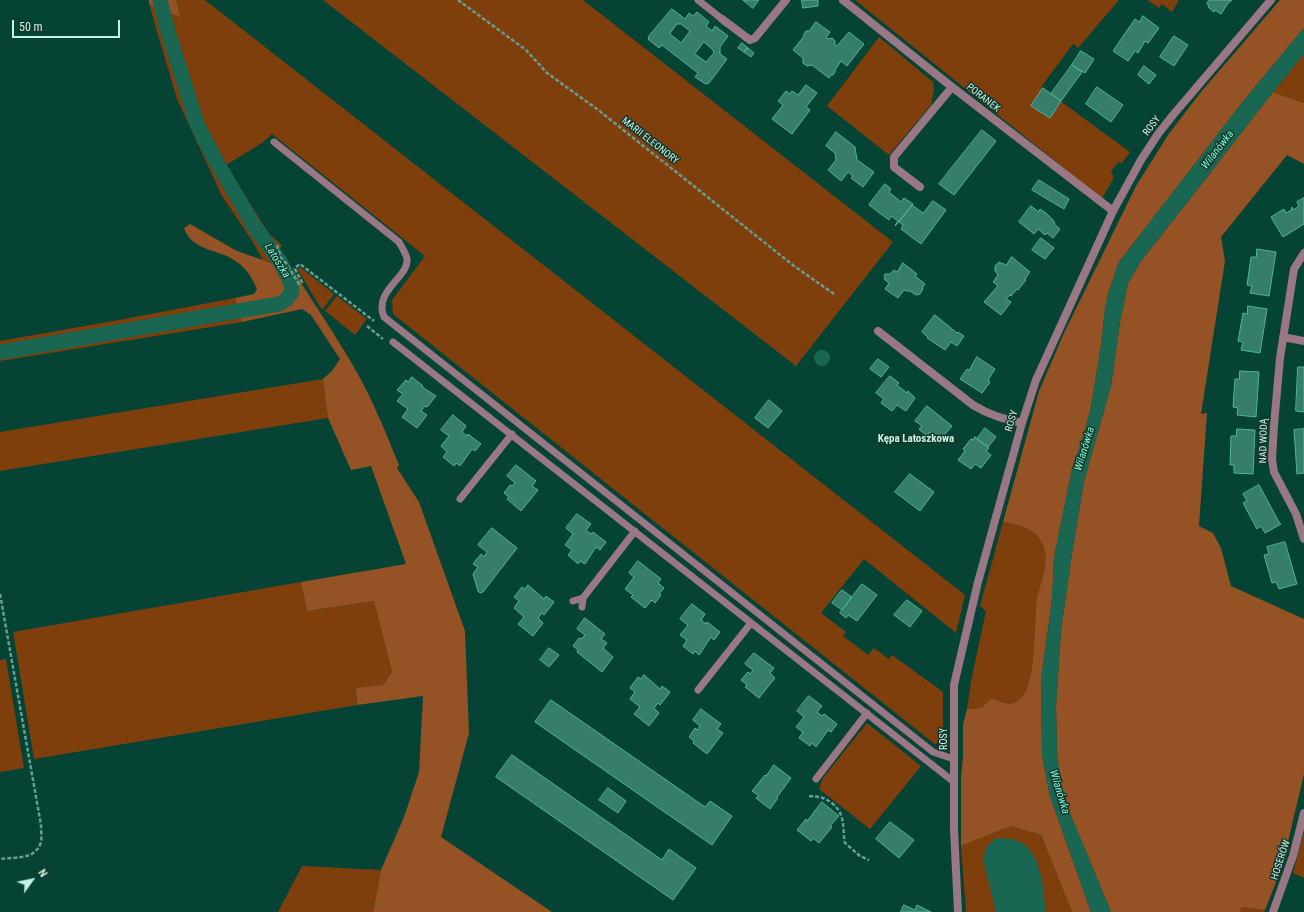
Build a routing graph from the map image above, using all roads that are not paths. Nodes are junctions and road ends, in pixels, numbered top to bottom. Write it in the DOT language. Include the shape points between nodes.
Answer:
graph roads {
  1 [pos="698,0"];
  2 [pos="786,0"];
  3 [pos="842,0"];
  4 [pos="1271,0"];
  5 [pos="722,18"];
  6 [pos="952,87"];
  7 [pos="274,142"];
  8 [pos="920,187"];
  9 [pos="1113,211"];
  10 [pos="1304,253"];
  11 [pos="878,331"];
  12 [pos="1283,337"];
  13 [pos="1304,341"];
  14 [pos="393,342"];
  15 [pos="1022,423"];
  16 [pos="512,434"];
  17 [pos="460,499"];
  18 [pos="635,531"];
  19 [pos="1304,539"];
  20 [pos="583,598"];
  21 [pos="573,601"];
  22 [pos="582,608"];
  23 [pos="751,623"];
  24 [pos="698,690"];
  25 [pos="867,713"];
  26 [pos="954,759"];
  27 [pos="816,779"];
  28 [pos="954,782"];
  29 [pos="1304,813"];
  30 [pos="958,912"];
  31 [pos="1273,912"];
  1 -- 5 [label="lane"];
  2 -- 5 [label="street" via="756,38 750,40"];
  3 -- 6 [label="street, PORANEK"];
  4 -- 9 [label="street, ROSY" via="1158,134"];
  6 -- 8 [label="street" via="894,157 894,166"];
  6 -- 9 [label="street, PORANEK"];
  7 -- 26 [label="lane" via="399,242 407,261 382,301 380,310 384,317 933,752"];
  9 -- 15 [label="street, ROSY" via="1036,380"];
  10 -- 12 [label="street, NAD WODĄ" via="1294,269"];
  11 -- 15 [label="street" via="973,405 1000,418"];
  12 -- 13 [label="street"];
  12 -- 19 [label="street, NAD WODĄ" via="1272,458 1276,476 1296,514"];
  14 -- 16 [label="lane"];
  15 -- 26 [label="street, ROSY" via="978,582 954,685"];
  16 -- 17 [label="lane"];
  16 -- 18 [label="lane"];
  18 -- 20 [label="lane"];
  18 -- 23 [label="lane"];
  20 -- 21 [label="lane"];
  20 -- 22 [label="lane"];
  23 -- 24 [label="lane"];
  23 -- 25 [label="lane"];
  25 -- 27 [label="lane"];
  25 -- 28 [label="lane"];
  26 -- 28 [label="street, ROSY"];
  28 -- 30 [label="street, ROSY"];
  29 -- 31 [label="street, HOSERÓW" via="1293,856"];
}
